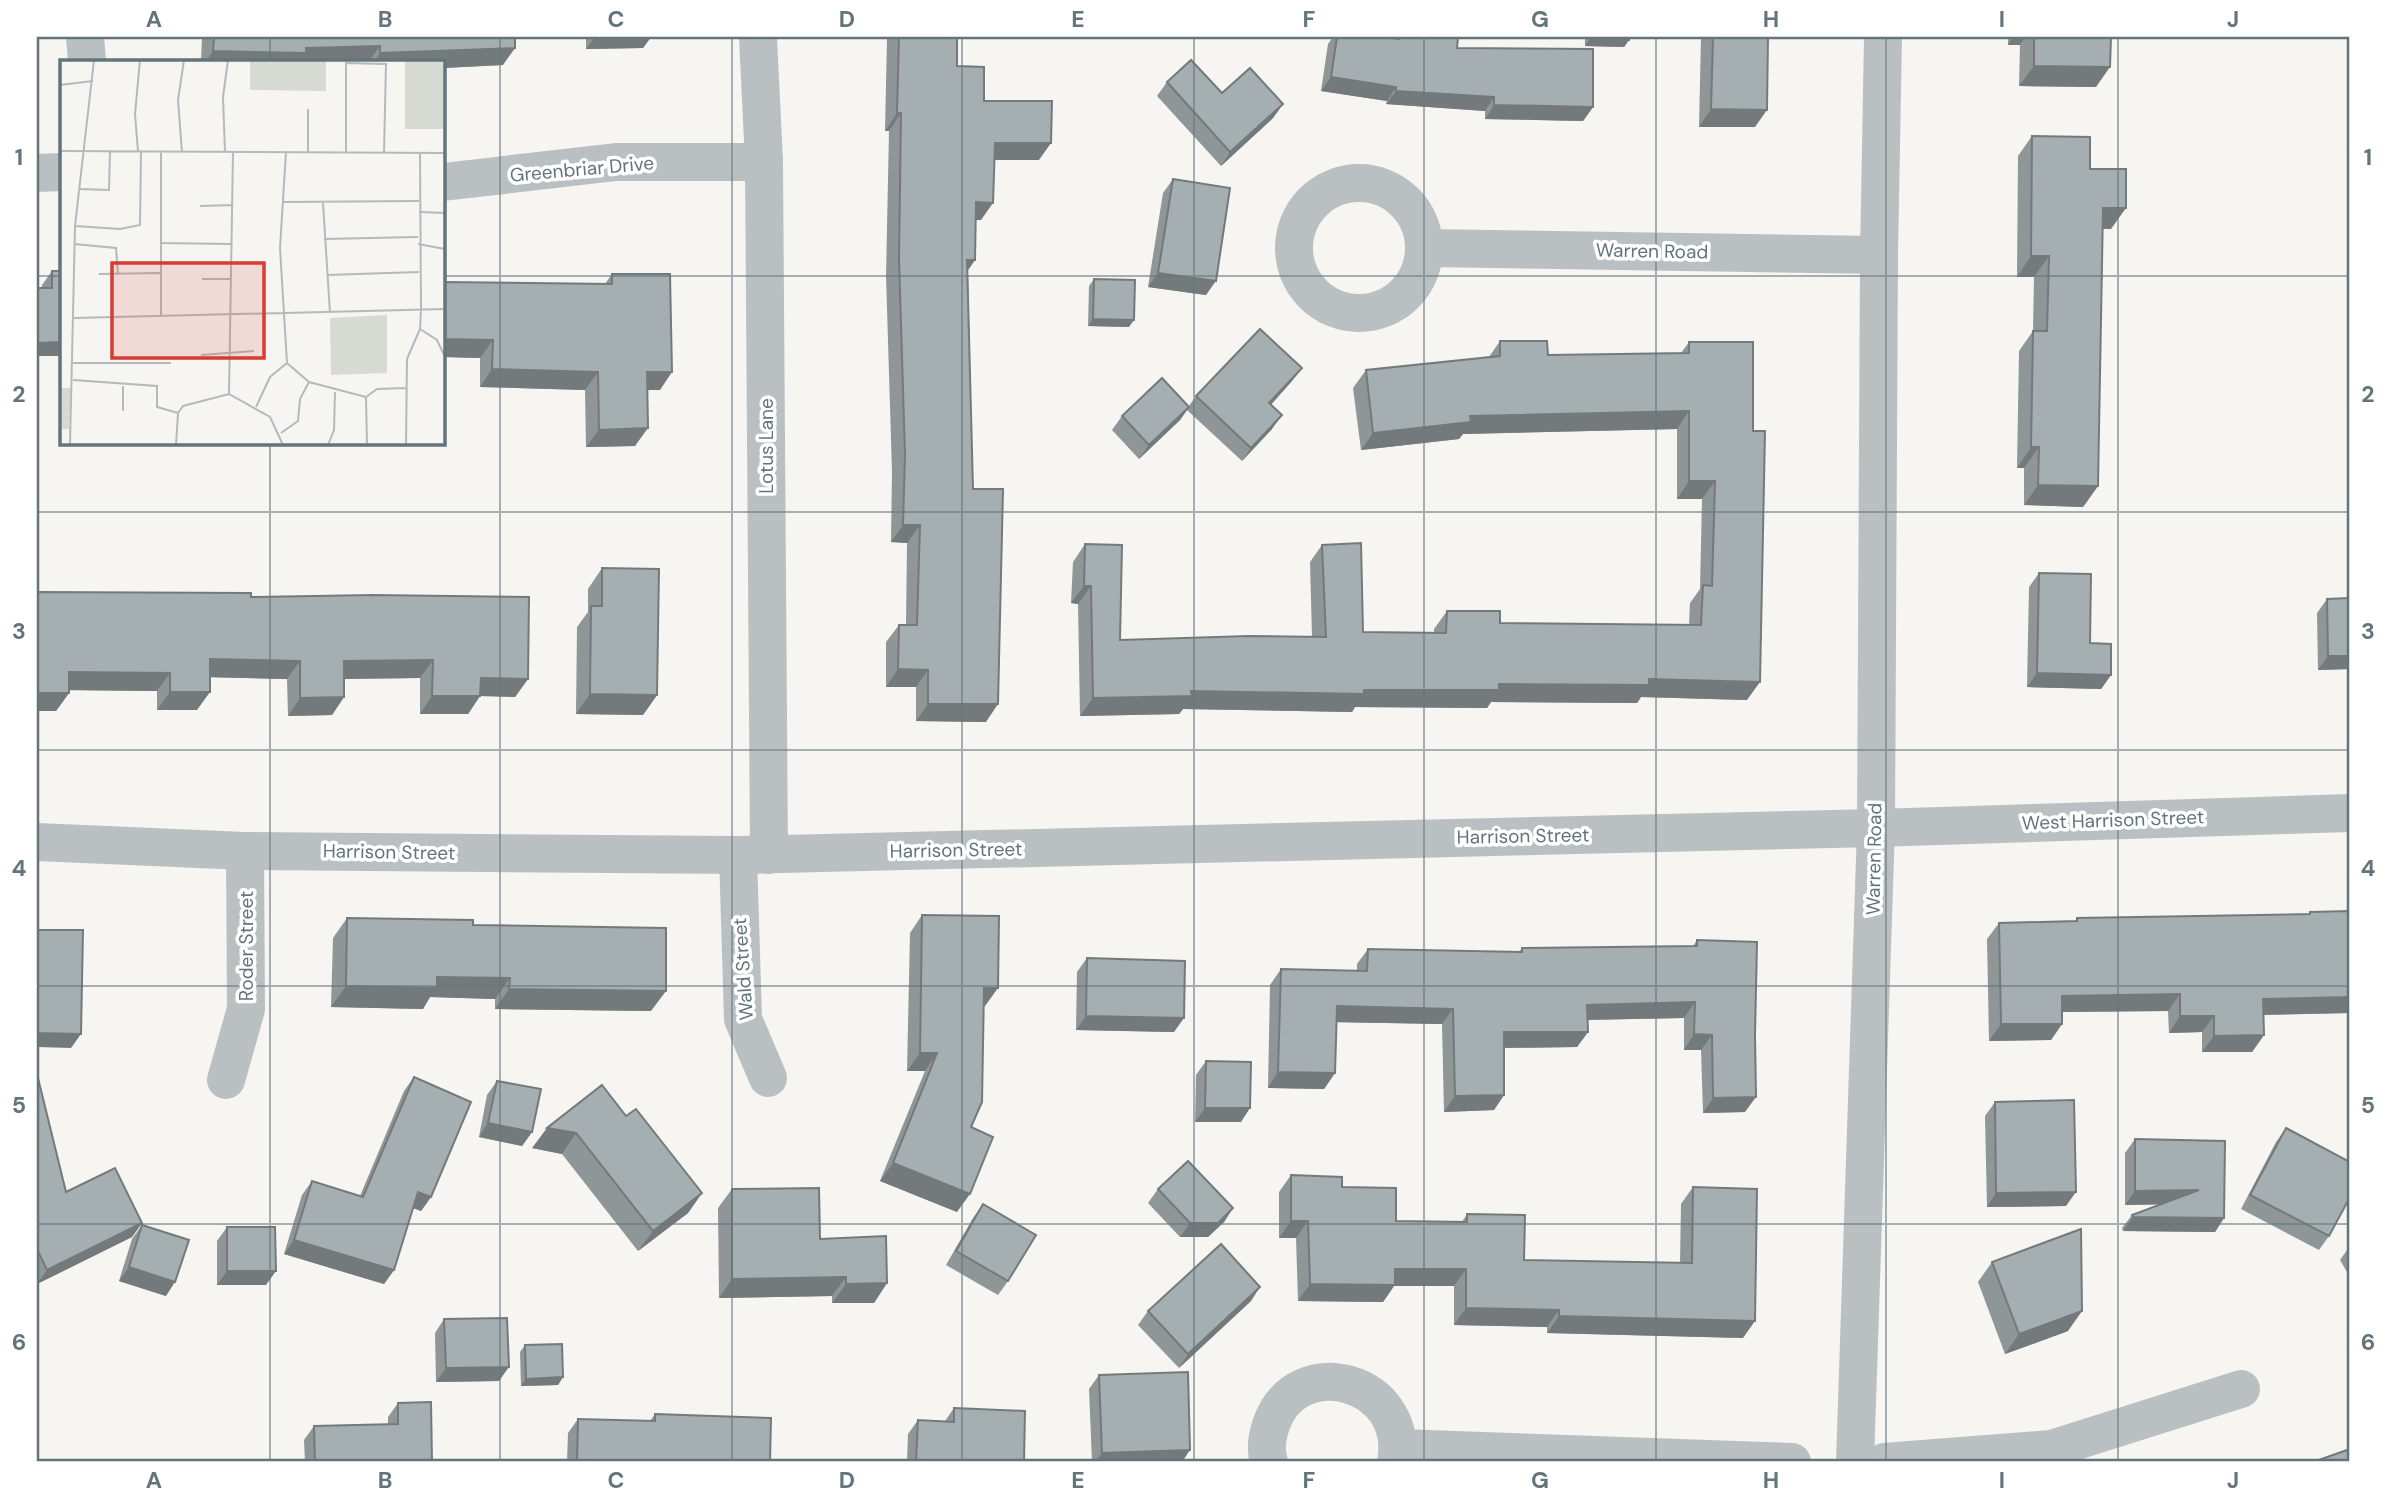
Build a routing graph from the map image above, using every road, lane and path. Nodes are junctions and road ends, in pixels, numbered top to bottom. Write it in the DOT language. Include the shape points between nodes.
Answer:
graph roads {
  1 [pos="85,37"];
  2 [pos="758,37"];
  3 [pos="1883,37"];
  4 [pos="86,60"];
  5 [pos="764,162"];
  6 [pos="60,172"];
  7 [pos="37,173"];
  8 [pos="444,182"];
  9 [pos="1425,248"];
  10 [pos="1879,255"];
  11 [pos="2350,813"];
  12 [pos="1876,828"];
  13 [pos="37,842"];
  14 [pos="245,851"];
  15 [pos="753,855"];
  16 [pos="768,1078"];
  17 [pos="226,1080"];
  18 [pos="2241,1389"];
  19 [pos="1398,1455"];
  20 [pos="1269,1462"];
  21 [pos="1792,1462"];
  22 [pos="1855,1462"];
  23 [pos="1884,1462"];
  1 -- 4 [label="street"];
  2 -- 5 [label="street, Lotus Lane"];
  3 -- 10 [label="street, Warren Road"];
  5 -- 8 [label="street, Greenbriar Drive" via="616,162"];
  5 -- 15 [label="street, Lotus Lane"];
  6 -- 7 [label="street"];
  9 -- 10 [label="street, Warren Road"];
  10 -- 12 [label="street, Warren Road"];
  11 -- 12 [label="street, West Harrison Street"];
  12 -- 15 [label="street, Harrison Street"];
  12 -- 22 [label="street, Warren Road"];
  13 -- 14 [label="street, Harrison Street"];
  14 -- 15 [label="street, Harrison Street"];
  14 -- 17 [label="street, Roder Street" via="246,1009"];
  15 -- 16 [label="street, Wald Street" via="743,1019"];
  18 -- 23 [label="street" via="2051,1449"];
  19 -- 20 [label="street" via="1395,1426 1385,1407 1369,1392 1349,1383 1327,1381 1287,1399 1274,1416 1267,1437"];
  19 -- 21 [label="street"];
}
